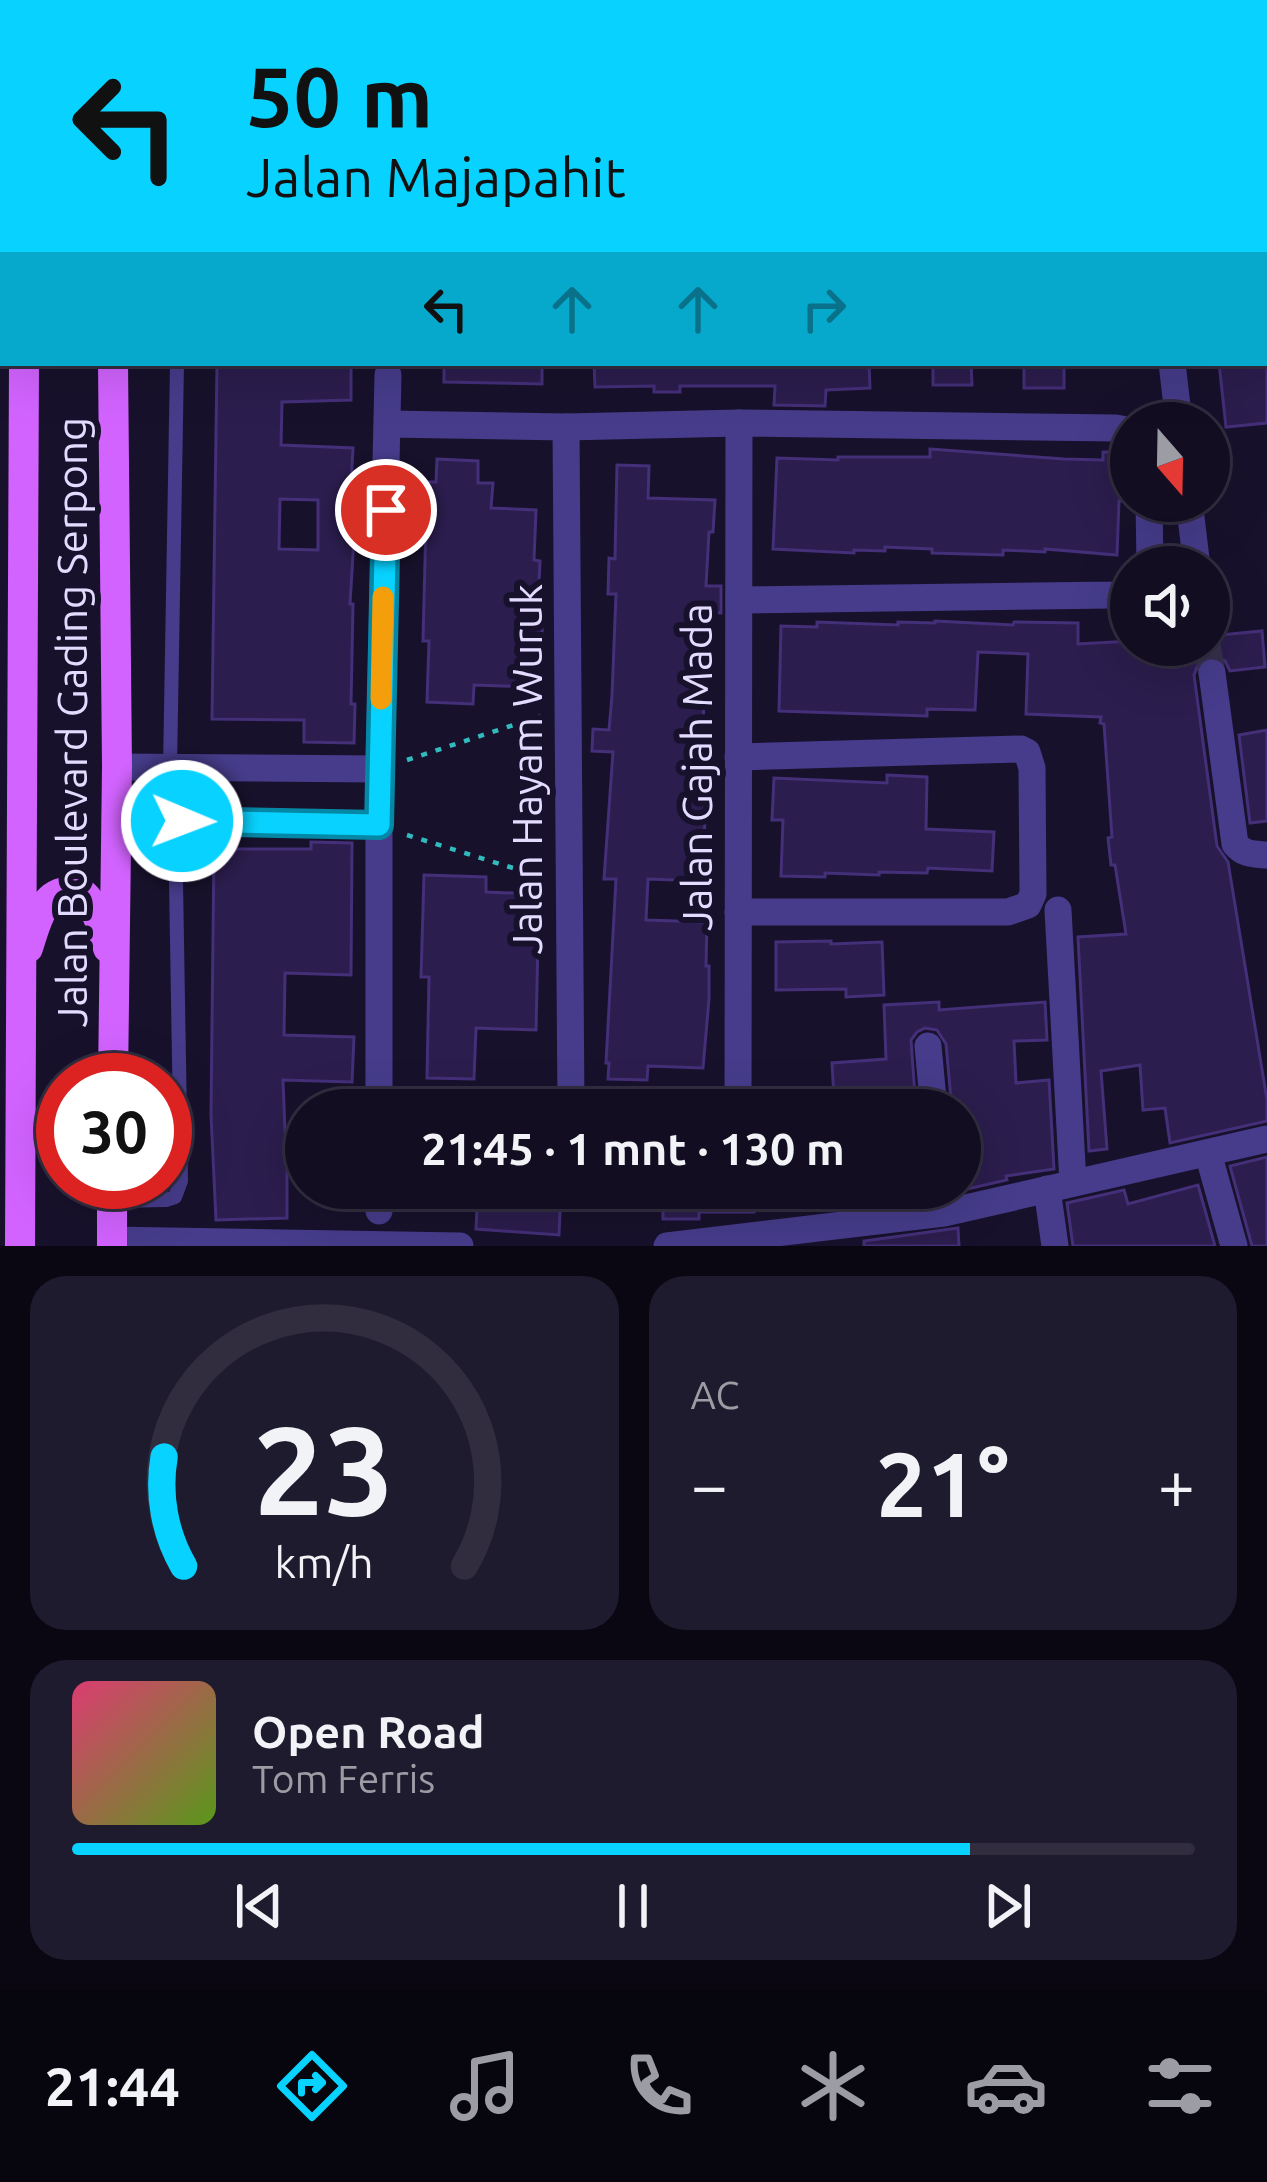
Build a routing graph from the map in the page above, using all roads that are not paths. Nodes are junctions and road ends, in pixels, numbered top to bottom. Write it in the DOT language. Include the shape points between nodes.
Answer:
graph roads {
  1 [pos="24,366"];
  2 [pos="112,366"];
  3 [pos="176,366"];
  4 [pos="1172,366"];
  5 [pos="388,375"];
  6 [pos="1177,402"];
  7 [pos="739,423"];
  8 [pos="388,424"];
  9 [pos="566,427"];
  10 [pos="1110,428"];
  11 [pos="1110,595"];
  12 [pos="739,600"];
  13 [pos="1212,673"];
  14 [pos="738,757"];
  15 [pos="117,767"];
  16 [pos="170,768"];
  17 [pos="379,769"];
  18 [pos="117,821"];
  19 [pos="175,821"];
  20 [pos="379,825"];
  21 [pos="1267,855"];
  22 [pos="1058,910"];
  23 [pos="738,912"];
  24 [pos="115,970"];
  25 [pos="21,971"];
  26 [pos="928,1046"];
  27 [pos="113,1053"];
  28 [pos="180,1053"];
  29 [pos="379,1089"];
  30 [pos="572,1089"];
  31 [pos="738,1089"];
  32 [pos="932,1089"];
  33 [pos="1267,1138"];
  34 [pos="1208,1153"];
  35 [pos="1060,1186"];
  36 [pos="981,1195"];
  37 [pos="112,1209"];
  38 [pos="908,1209"];
  39 [pos="795,1238"];
  40 [pos="112,1243"];
  41 [pos="289,1244"];
  42 [pos="20,1246"];
  43 [pos="460,1246"];
  44 [pos="667,1246"];
  45 [pos="1055,1246"];
  46 [pos="1234,1246"];
  1 -- 25 [label="main road, Jalan Boulevard Gading Serpong"];
  2 -- 15 [label="main road, Jalan Boulevard Gading Serpong"];
  3 -- 16 [label="lane"];
  4 -- 6 [label="street"];
  5 -- 8 [label="street"];
  7 -- 9 [label="street"];
  7 -- 10 [label="street"];
  7 -- 12 [label="street, Jalan Gajah Mada"];
  8 -- 9 [label="street"];
  8 -- 17 [label="street"];
  9 -- 30 [label="street, Jalan Hayam Wuruk"];
  11 -- 12 [label="street"];
  12 -- 14 [label="street, Jalan Gajah Mada"];
  13 -- 21 [label="street" via="1234,844"];
  14 -- 23 [label="street, Jalan Gajah Mada"];
  14 -- 23 [label="street" via="1021,749 1032,768 1033,894 1028,905 1008,912"];
  15 -- 16 [label="street"];
  15 -- 18 [label="main road, Jalan Boulevard Gading Serpong"];
  16 -- 17 [label="street"];
  16 -- 19 [label="lane"];
  17 -- 20 [label="street"];
  18 -- 19 [label="street"];
  18 -- 24 [label="main road, Jalan Boulevard Gading Serpong"];
  19 -- 20 [label="street"];
  19 -- 28 [label="lane"];
  20 -- 29 [label="street"];
  22 -- 35 [label="street"];
  23 -- 31 [label="street, Jalan Gajah Mada"];
  24 -- 25 [label="main road" via="94,907 68,891 47,900"];
  24 -- 27 [label="main road, Jalan Boulevard Gading Serpong"];
  25 -- 42 [label="main road, Jalan Boulevard Gading Serpong"];
  26 -- 32 [label="street"];
  33 -- 34 [label="street"];
  34 -- 35 [label="street"];
  34 -- 46 [label="street"];
  35 -- 36 [label="street"];
  35 -- 45 [label="street"];
  37 -- 40 [label="main road"];
  38 -- 39 [label="street"];
  39 -- 44 [label="street"];
  40 -- 41 [label="street"];
  41 -- 43 [label="street"];
}
